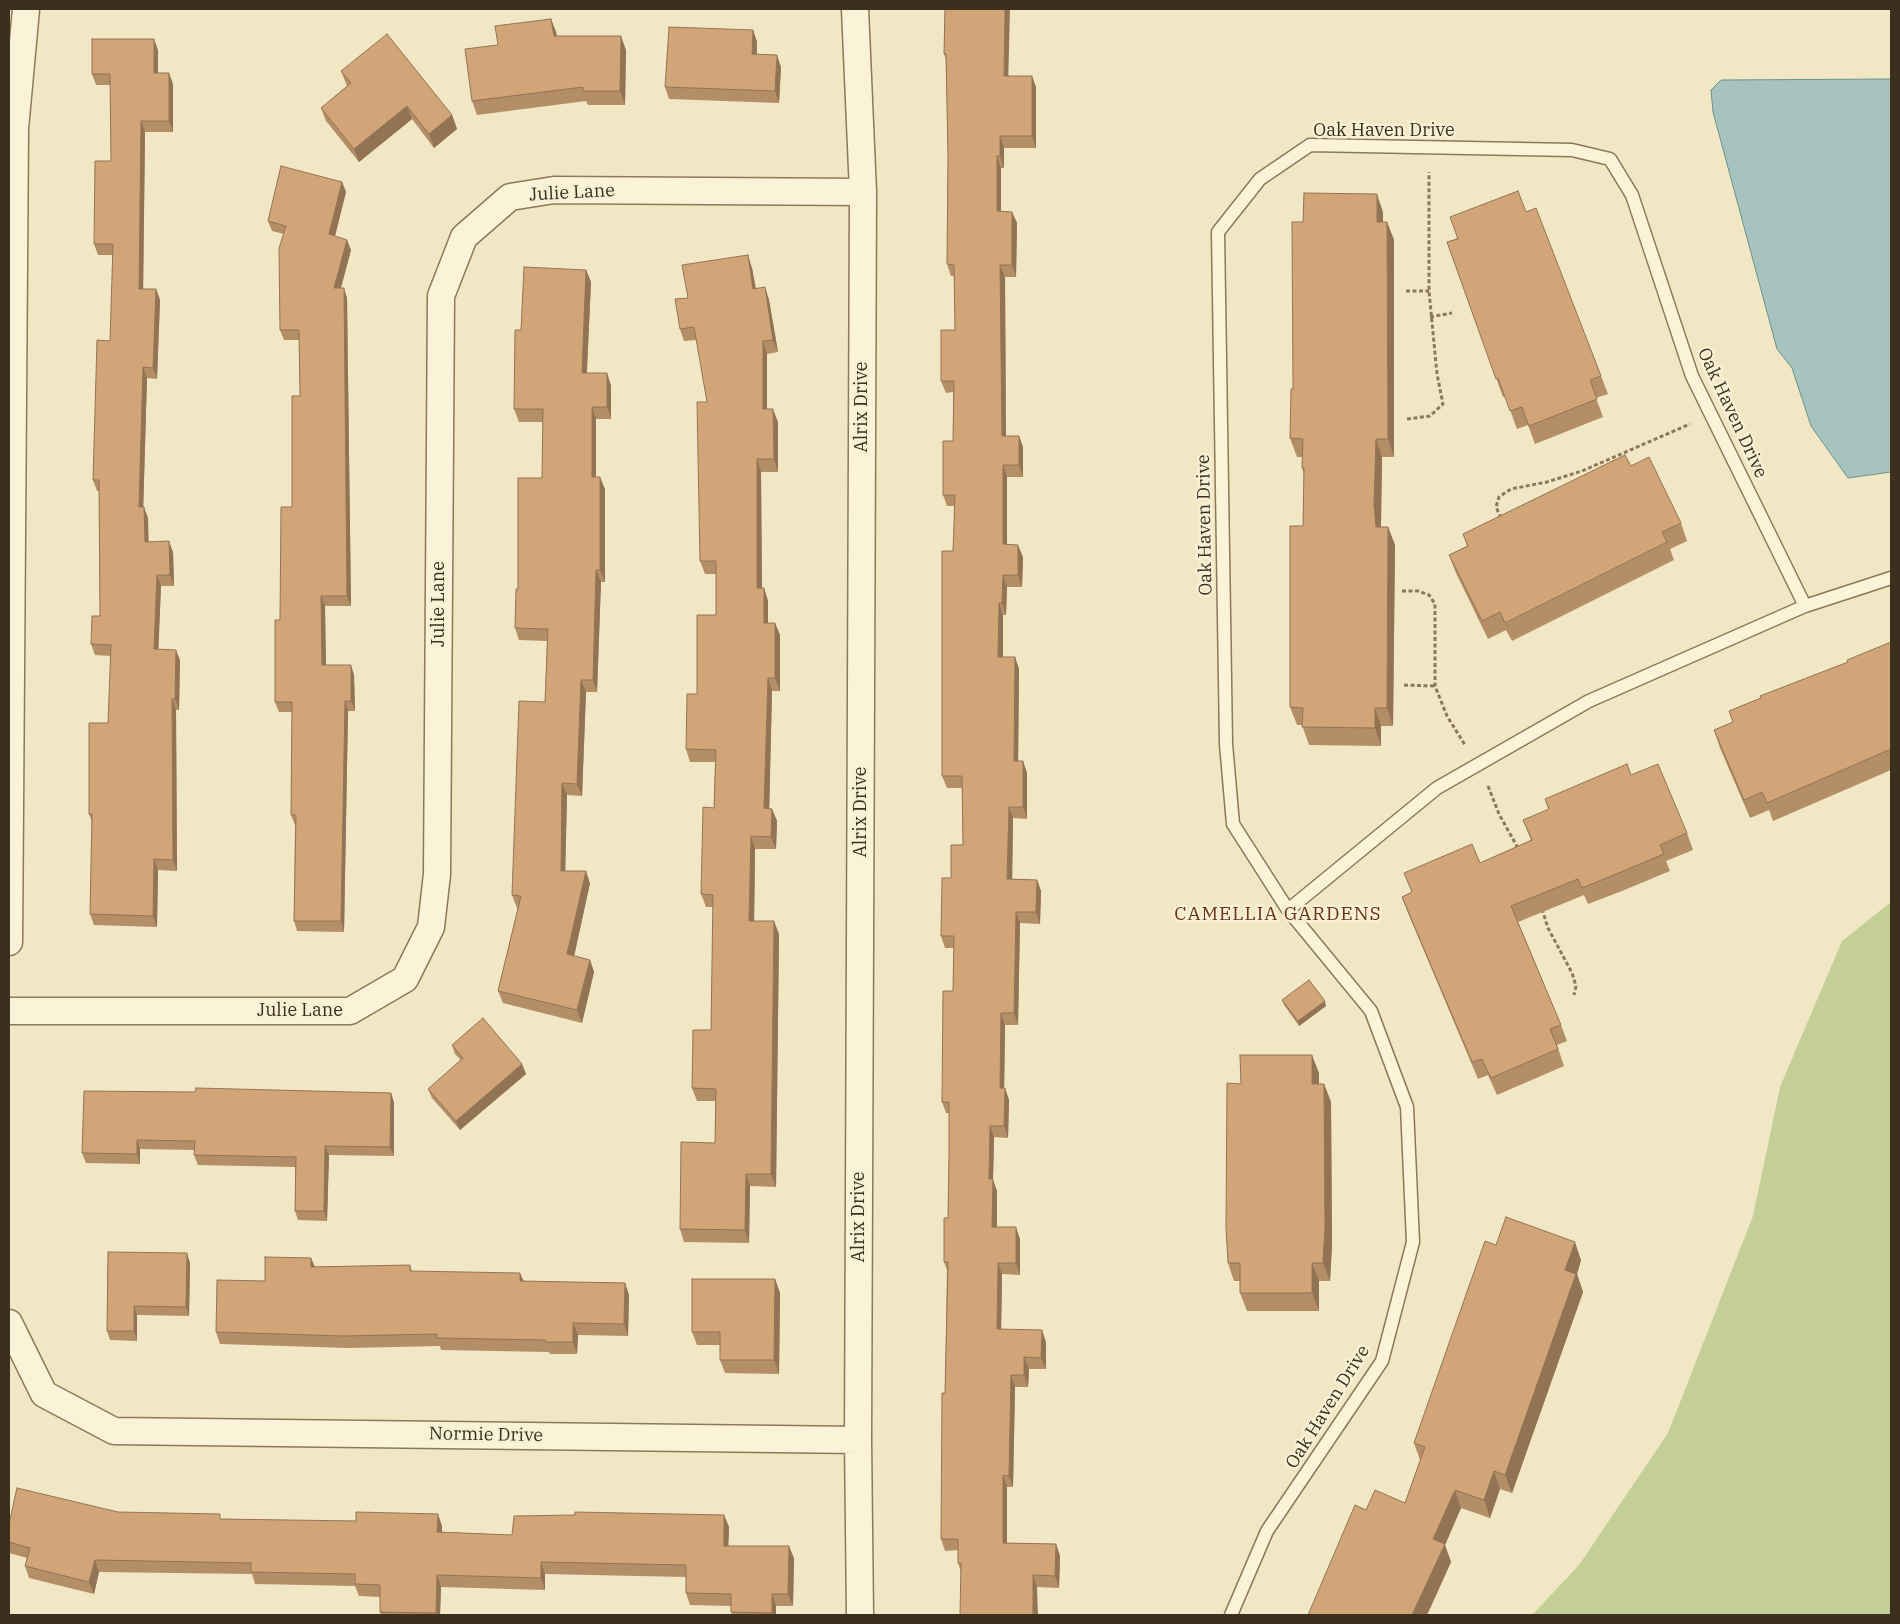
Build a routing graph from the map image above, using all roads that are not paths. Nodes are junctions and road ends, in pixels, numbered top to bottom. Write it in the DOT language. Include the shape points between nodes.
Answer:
graph roads {
  1 [pos="26,9"];
  2 [pos="855,9"];
  3 [pos="863,192"];
  4 [pos="1891,578"];
  5 [pos="1805,606"];
  6 [pos="1288,910"];
  7 [pos="9,942"];
  8 [pos="9,1011"];
  9 [pos="9,1323"];
  10 [pos="858,1440"];
  11 [pos="860,1615"];
  12 [pos="1231,1615"];
  1 -- 7 [label="street" via="15,129"];
  2 -- 3 [label="street, Alrix Drive"];
  3 -- 8 [label="street, Julie Lane" via="554,190 510,197 464,237 441,296 437,874 432,927 404,979 350,1011"];
  3 -- 10 [label="street, Alrix Drive"];
  4 -- 5 [label="lane"];
  5 -- 6 [label="lane" via="1589,700 1437,788"];
  5 -- 6 [label="lane, Oak Haven Drive" via="1692,376 1632,195 1610,159 1572,150 1310,145 1260,179 1218,232 1226,744 1233,824"];
  6 -- 12 [label="lane, Oak Haven Drive" via="1371,1011 1381,1037 1407,1108 1413,1242 1382,1361 1267,1531"];
  9 -- 10 [label="street, Normie Drive" via="44,1394 114,1431"];
  10 -- 11 [label="street, Alrix Drive"];
}
